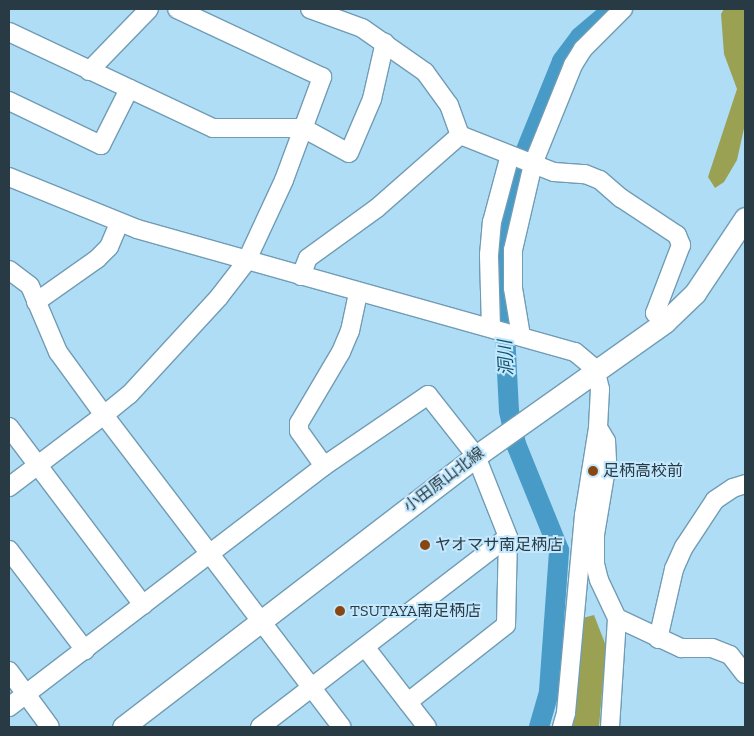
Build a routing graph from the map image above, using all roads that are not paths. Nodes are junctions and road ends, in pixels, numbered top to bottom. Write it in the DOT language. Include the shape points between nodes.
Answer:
graph roads {
  1 [pos="149,9"];
  2 [pos="177,9"];
  3 [pos="310,9"];
  4 [pos="623,9"];
  5 [pos="9,32"];
  6 [pos="385,42"];
  7 [pos="89,71"];
  8 [pos="129,89"];
  9 [pos="9,101"];
  10 [pos="303,128"];
  11 [pos="460,136"];
  12 [pos="511,156"];
  13 [pos="533,164"];
  14 [pos="9,178"];
  15 [pos="745,218"];
  16 [pos="120,223"];
  17 [pos="246,262"];
  18 [pos="9,270"];
  19 [pos="301,276"];
  20 [pos="358,292"];
  21 [pos="36,302"];
  22 [pos="665,322"];
  23 [pos="491,328"];
  24 [pos="520,336"];
  25 [pos="595,369"];
  26 [pos="104,415"];
  27 [pos="9,427"];
  28 [pos="598,428"];
  29 [pos="477,455"];
  30 [pos="39,466"];
  31 [pos="324,466"];
  32 [pos="745,484"];
  33 [pos="9,487"];
  34 [pos="508,537"];
  35 [pos="9,550"];
  36 [pos="210,554"];
  37 [pos="144,605"];
  38 [pos="617,618"];
  39 [pos="260,621"];
  40 [pos="658,639"];
  41 [pos="365,647"];
  42 [pos="85,650"];
  43 [pos="9,671"];
  44 [pos="745,674"];
  45 [pos="312,688"];
  46 [pos="26,694"];
  47 [pos="408,702"];
  48 [pos="9,707"];
  49 [pos="50,727"];
  50 [pos="123,727"];
  51 [pos="260,727"];
  52 [pos="342,727"];
  53 [pos="427,727"];
  54 [pos="562,727"];
  55 [pos="610,727"];
  1 -- 7 [label="street"];
  2 -- 10 [label="street" via="322,77"];
  3 -- 6 [label="street" via="362,28"];
  4 -- 13 [label="street" via="583,49 573,65"];
  5 -- 7 [label="street"];
  6 -- 10 [label="street" via="372,100 349,153"];
  6 -- 11 [label="street" via="425,72 436,85 449,104"];
  7 -- 8 [label="street"];
  8 -- 9 [label="street" via="101,145"];
  8 -- 10 [label="street" via="213,128"];
  10 -- 17 [label="street" via="284,180"];
  11 -- 12 [label="street"];
  11 -- 19 [label="street" via="377,208 308,258"];
  12 -- 13 [label="street"];
  12 -- 23 [label="street" via="491,230 488,255"];
  13 -- 22 [label="street" via="554,172 585,174 600,180 677,235 682,245 655,313"];
  13 -- 24 [label="street" via="513,250 512,288"];
  14 -- 16 [label="street"];
  15 -- 22 [label="main road, 小田原山北線" via="694,293"];
  16 -- 17 [label="street"];
  16 -- 21 [label="street" via="109,247 97,259"];
  17 -- 19 [label="street"];
  17 -- 26 [label="street" via="219,297 129,395"];
  18 -- 21 [label="street" via="27,281"];
  19 -- 20 [label="street"];
  20 -- 23 [label="street"];
  20 -- 31 [label="street" via="350,331 341,352 299,423 298,431"];
  21 -- 26 [label="street" via="58,352"];
  22 -- 25 [label="main road, 小田原山北線"];
  23 -- 24 [label="street"];
  24 -- 25 [label="street" via="575,352"];
  25 -- 28 [label="street" via="600,391"];
  25 -- 29 [label="main road, 小田原山北線"];
  26 -- 30 [label="street"];
  26 -- 36 [label="street"];
  27 -- 30 [label="street"];
  28 -- 38 [label="street" via="606,441 607,463 595,535 595,564"];
  28 -- 54 [label="street" via="584,515 566,713"];
  29 -- 31 [label="street" via="428,395"];
  29 -- 34 [label="street"];
  29 -- 39 [label="main road, 小田原山北線"];
  30 -- 33 [label="street"];
  30 -- 37 [label="street"];
  31 -- 36 [label="street"];
  32 -- 40 [label="street" via="715,500 684,547 674,569"];
  34 -- 41 [label="street"];
  34 -- 47 [label="street" via="506,625"];
  35 -- 42 [label="street"];
  36 -- 37 [label="street"];
  36 -- 39 [label="street"];
  37 -- 42 [label="street"];
  38 -- 40 [label="street"];
  38 -- 55 [label="street"];
  39 -- 45 [label="street"];
  39 -- 50 [label="main road, 小田原山北線"];
  40 -- 44 [label="street" via="681,648 712,648 730,655"];
  41 -- 45 [label="street"];
  41 -- 47 [label="street"];
  42 -- 46 [label="street"];
  43 -- 46 [label="street"];
  45 -- 51 [label="street"];
  45 -- 52 [label="street"];
  46 -- 48 [label="street"];
  46 -- 49 [label="street"];
  47 -- 53 [label="street"];
}
